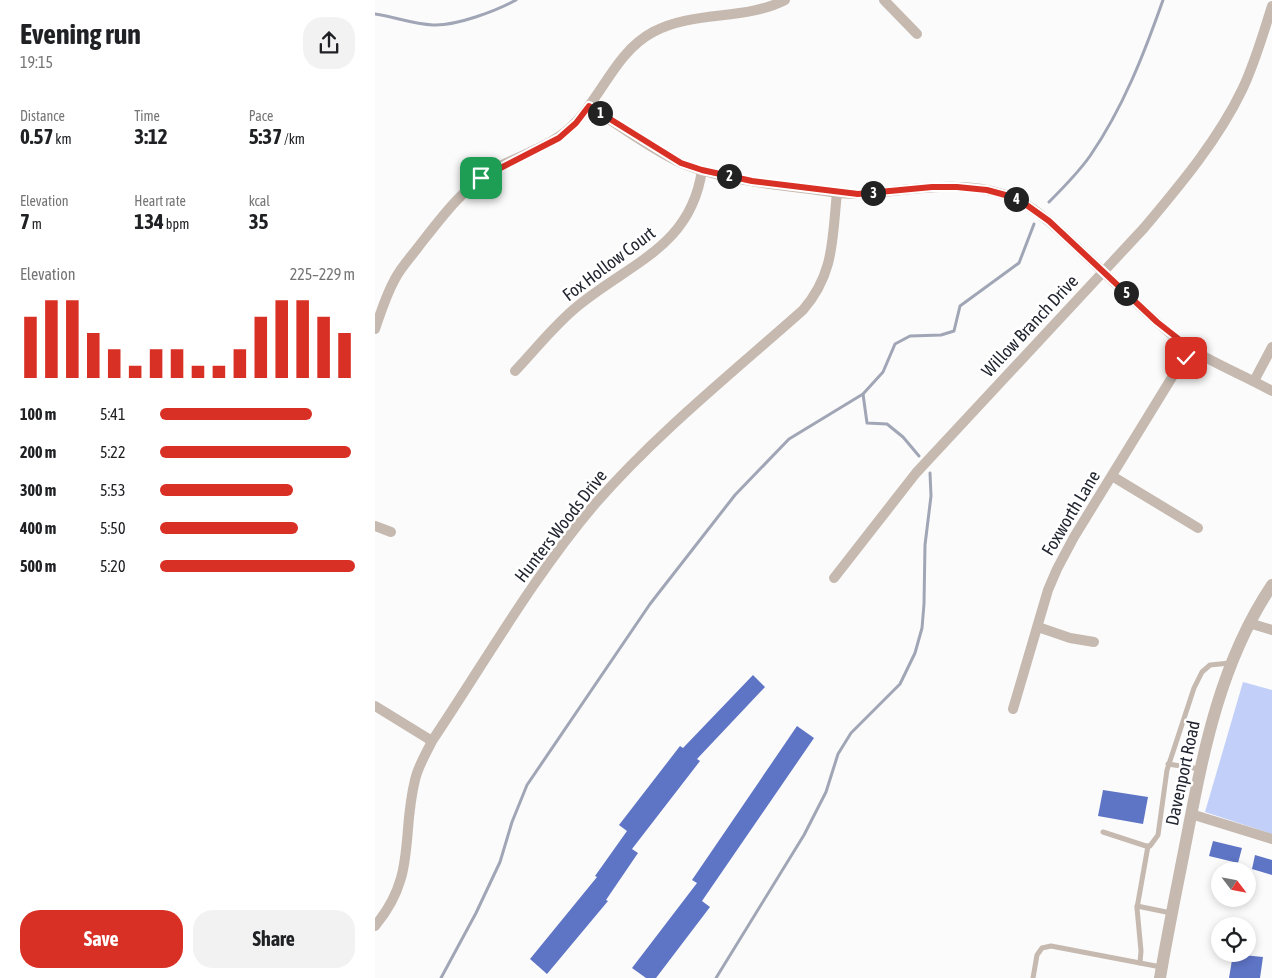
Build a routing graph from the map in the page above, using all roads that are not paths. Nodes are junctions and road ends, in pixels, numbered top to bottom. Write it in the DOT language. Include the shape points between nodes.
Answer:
graph roads {
  1 [pos="785,0"];
  2 [pos="884,0"];
  3 [pos="1272,6"];
  4 [pos="917,34"];
  5 [pos="589,106"];
  6 [pos="702,170"];
  7 [pos="837,193"];
  8 [pos="1103,272"];
  9 [pos="375,329"];
  10 [pos="1272,347"];
  11 [pos="1190,348"];
  12 [pos="515,371"];
  13 [pos="1254,381"];
  14 [pos="1272,391"];
  15 [pos="1112,476"];
  16 [pos="375,526"];
  17 [pos="1198,528"];
  18 [pos="391,532"];
  19 [pos="834,578"];
  20 [pos="1272,585"];
  21 [pos="1249,623"];
  22 [pos="1037,627"];
  23 [pos="1272,630"];
  24 [pos="1094,642"];
  25 [pos="1231,663"];
  26 [pos="375,706"];
  27 [pos="1013,709"];
  28 [pos="432,741"];
  29 [pos="1168,764"];
  30 [pos="1200,769"];
  31 [pos="1191,814"];
  32 [pos="1103,832"];
  33 [pos="1272,839"];
  34 [pos="1148,846"];
  35 [pos="1137,906"];
  36 [pos="1172,913"];
  37 [pos="375,926"];
  38 [pos="1139,963"];
  39 [pos="1161,973"];
  40 [pos="1033,978"];
  1 -- 5 [label="street" via="745,13 676,22 652,32 618,63"];
  2 -- 4 [label="street"];
  3 -- 8 [label="street, Willow Branch Drive" via="1250,74 1232,109 1180,185"];
  5 -- 6 [label="street" via="656,149"];
  5 -- 9 [label="street" via="559,138 494,170 459,197 400,271"];
  6 -- 7 [label="street"];
  6 -- 12 [label="street, Fox Hollow Court" via="695,202 677,232 577,307"];
  7 -- 8 [label="street" via="932,187 998,192 1018,200 1041,216"];
  7 -- 28 [label="street, Hunters Woods Drive" via="829,263 813,299 646,450 595,505 536,582"];
  8 -- 11 [label="street"];
  8 -- 19 [label="street, Willow Branch Drive" via="916,473"];
  10 -- 13 [label="street"];
  11 -- 13 [label="street"];
  11 -- 15 [label="street, Foxworth Lane"];
  13 -- 14 [label="street"];
  15 -- 17 [label="street"];
  15 -- 22 [label="street, Foxworth Lane" via="1057,569"];
  16 -- 18 [label="street"];
  20 -- 21 [label="street, Davenport Road"];
  21 -- 23 [label="street"];
  21 -- 25 [label="street, Davenport Road"];
  22 -- 24 [label="street"];
  22 -- 27 [label="street, Foxworth Lane"];
  25 -- 29 [label="lane" via="1210,665 1201,672"];
  25 -- 30 [label="street, Davenport Road" via="1210,724"];
  26 -- 28 [label="street"];
  28 -- 37 [label="street, Hunters Woods Drive" via="414,782 401,883 394,900"];
  29 -- 30 [label="lane"];
  29 -- 34 [label="lane" via="1158,835"];
  30 -- 31 [label="street, Davenport Road"];
  31 -- 33 [label="street"];
  31 -- 36 [label="street, Davenport Road"];
  32 -- 34 [label="lane"];
  34 -- 35 [label="lane"];
  35 -- 36 [label="lane"];
  35 -- 38 [label="lane"];
  36 -- 39 [label="street, Davenport Road"];
  38 -- 39 [label="lane"];
  38 -- 40 [label="lane" via="1051,946 1042,948 1037,954"];
}
